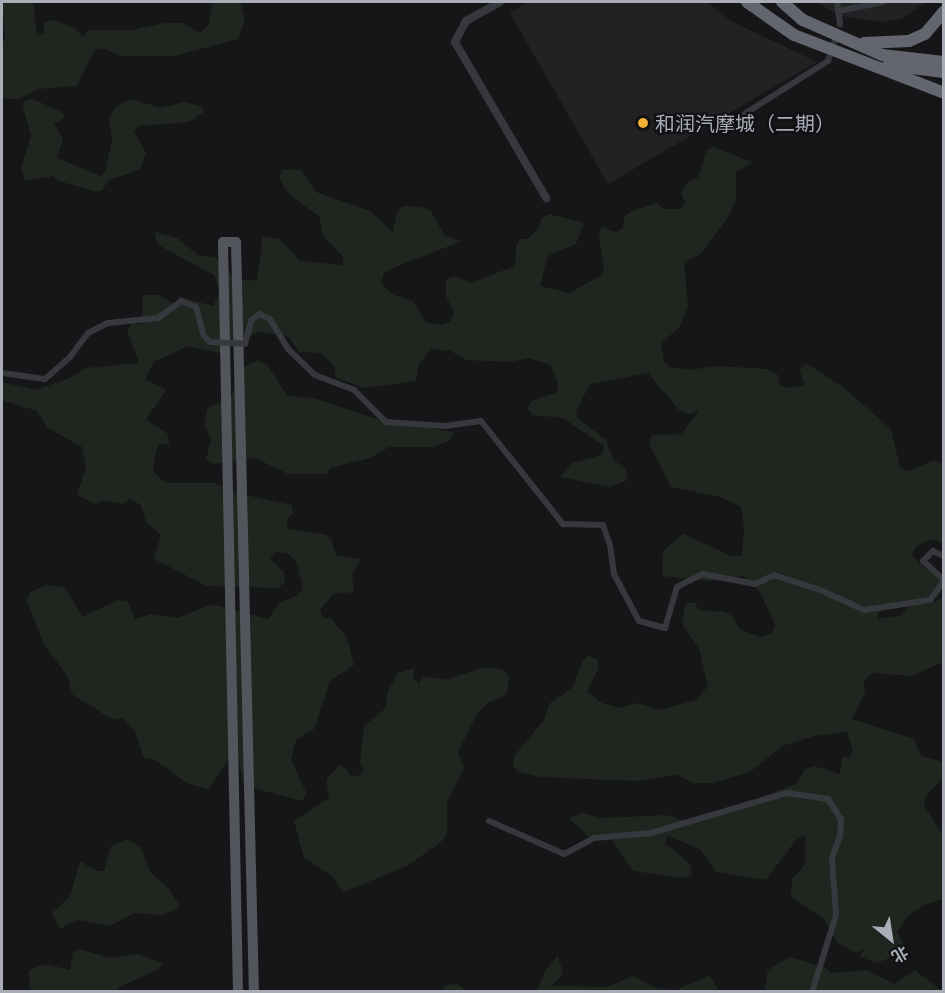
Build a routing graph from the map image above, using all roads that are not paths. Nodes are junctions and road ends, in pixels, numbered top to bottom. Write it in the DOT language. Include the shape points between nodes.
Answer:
graph roads {
  1 [pos="500,2"];
  2 [pos="747,2"];
  3 [pos="782,2"];
  4 [pos="837,2"];
  5 [pos="883,2"];
  6 [pos="838,10"];
  7 [pos="944,11"];
  8 [pos="840,23"];
  9 [pos="842,39"];
  10 [pos="848,57"];
  11 [pos="828,61"];
  12 [pos="944,62"];
  13 [pos="944,72"];
  14 [pos="944,93"];
  15 [pos="727,125"];
  16 [pos="546,198"];
  17 [pos="2,373"];
  18 [pos="944,556"];
  19 [pos="944,580"];
  20 [pos="489,821"];
  21 [pos="238,992"];
  22 [pos="254,992"];
  23 [pos="812,992"];
  1 -- 16 [label="street" via="466,21 455,42"];
  2 -- 10 [label="highway" via="794,35"];
  3 -- 9 [label="highway" via="803,20"];
  4 -- 6 [label="street"];
  5 -- 6 [label="street"];
  6 -- 8 [label="street"];
  7 -- 9 [label="highway" via="925,34 909,41 875,45"];
  9 -- 12 [label="highway" via="882,55"];
  10 -- 13 [label="highway"];
  10 -- 14 [label="highway"];
  11 -- 15 [label="street"];
  17 -- 19 [label="street, bridge" via="45,380 88,333 108,323 158,318 180,301 196,307 204,336 210,342 245,344 251,321 259,314 270,319 288,349 315,375 354,390 386,422 444,426 481,421 563,524 603,525 614,574 639,621 665,628 677,587 703,574 755,584 774,575 864,610 930,600"];
  18 -- 19 [label="street" via="933,551 923,561"];
  20 -- 23 [label="street" via="564,854 594,838 651,833 787,793 828,799 839,811 842,828 832,858 836,915"];
  21 -- 22 [label="main road" via="223,242 236,242"];
}
